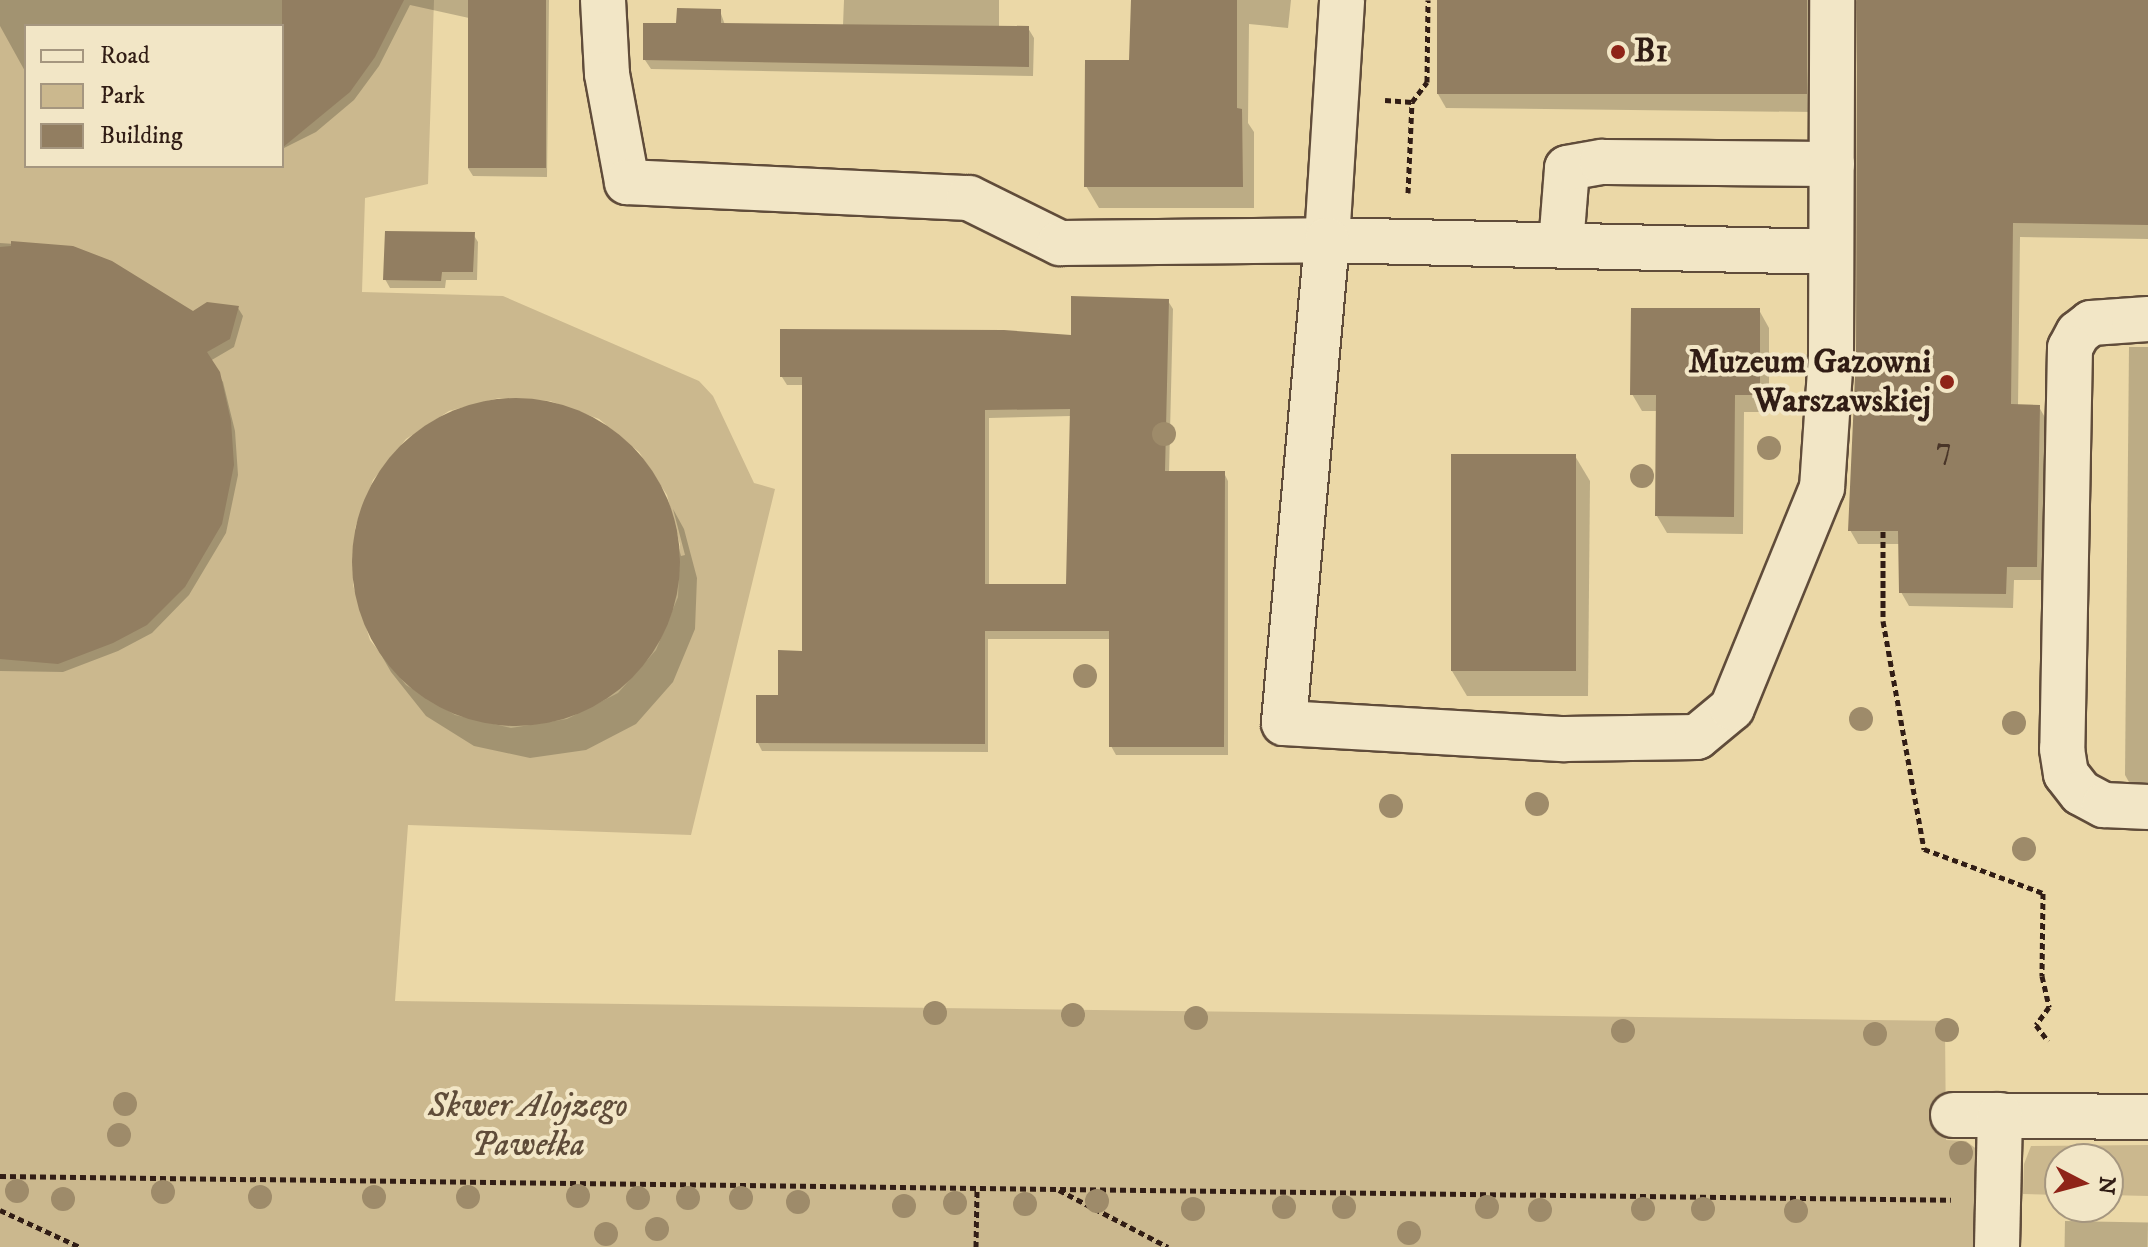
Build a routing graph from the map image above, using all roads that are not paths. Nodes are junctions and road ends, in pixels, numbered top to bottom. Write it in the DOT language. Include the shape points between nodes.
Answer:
graph roads {
  1 [pos="603,0"];
  2 [pos="1342,0"];
  3 [pos="1832,0"];
  4 [pos="1832,164"];
  5 [pos="1327,240"];
  6 [pos="1561,245"];
  7 [pos="1831,252"];
  8 [pos="2148,319"];
  9 [pos="2148,807"];
  10 [pos="1953,1115"];
  11 [pos="2000,1115"];
  12 [pos="2148,1117"];
  13 [pos="1997,1247"];
  1 -- 5 [label="street" via="607,74 627,182 969,198 1060,243"];
  2 -- 5 [label="street"];
  3 -- 4 [label="street"];
  4 -- 6 [label="street" via="1602,162 1567,168"];
  4 -- 7 [label="street"];
  5 -- 6 [label="street"];
  5 -- 7 [label="street" via="1284,723 1565,739 1697,737 1732,708 1822,488"];
  6 -- 7 [label="street"];
  8 -- 9 [label="street" via="2091,323 2070,348 2062,749 2066,774 2081,793 2104,805"];
  10 -- 11 [label="street"];
  11 -- 12 [label="street"];
  11 -- 13 [label="street"];
}
